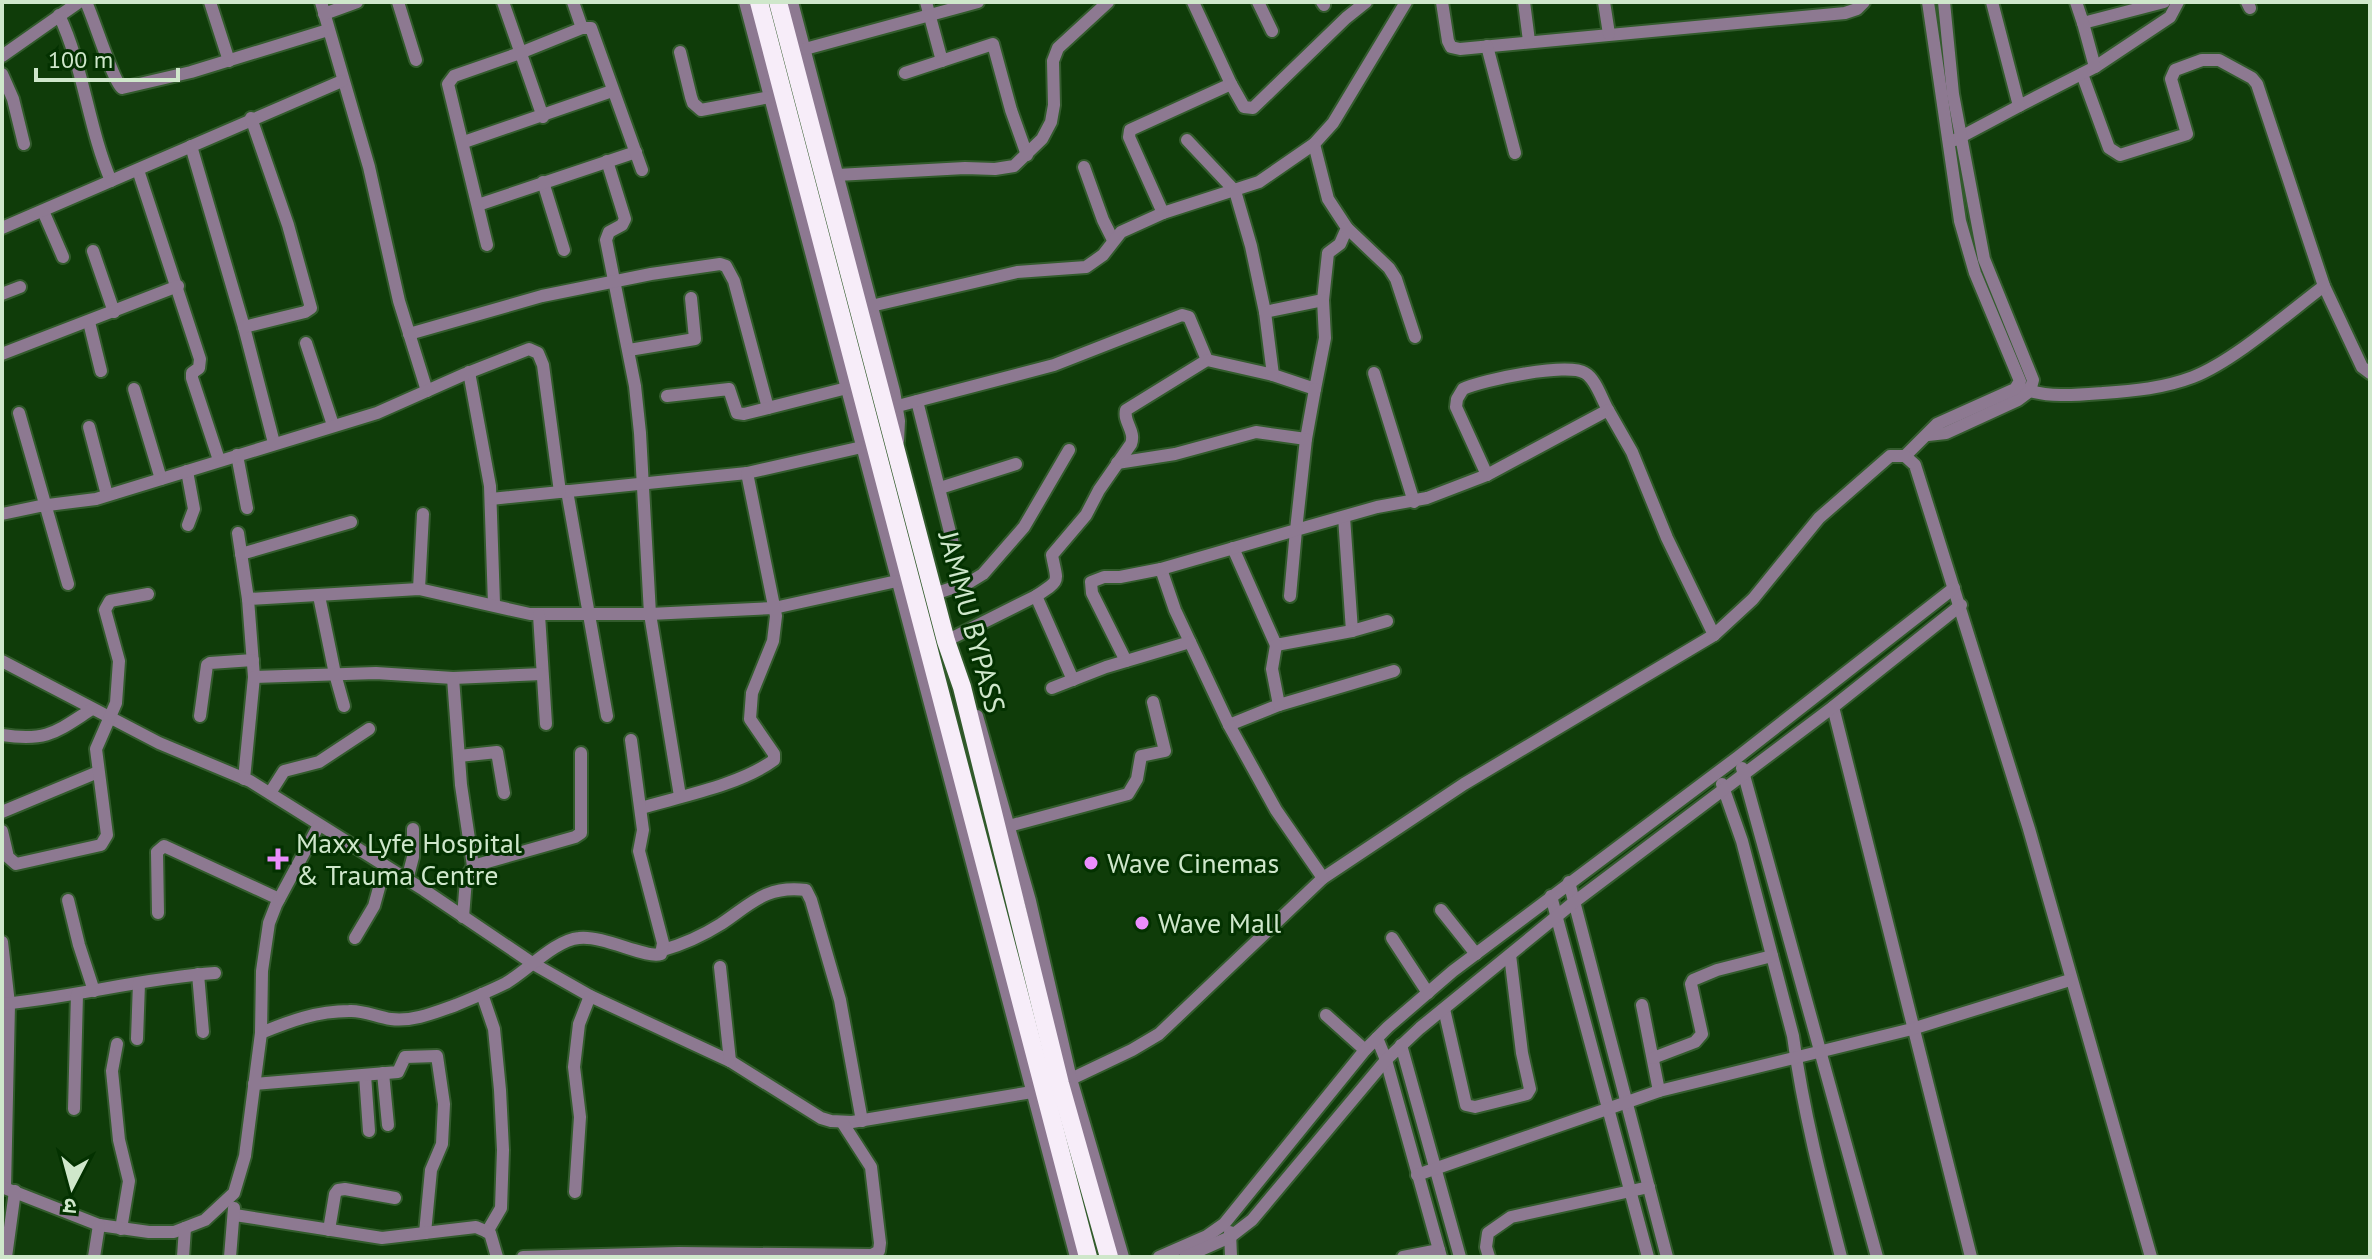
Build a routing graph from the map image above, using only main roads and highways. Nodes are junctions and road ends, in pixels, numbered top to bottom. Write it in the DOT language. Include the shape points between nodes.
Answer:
graph roads {
  1 [pos="759,2"];
  2 [pos="778,2"];
  3 [pos="1052,1086"];
  4 [pos="1088,1257"];
  5 [pos="1109,1257"];
  1 -- 3 [label="highway, JAMMU BYPASS"];
  2 -- 3 [label="highway, JAMMU BYPASS" via="962,687"];
  3 -- 4 [label="highway, JAMMU BYPASS"];
  3 -- 5 [label="highway, JAMMU BYPASS"];
}
